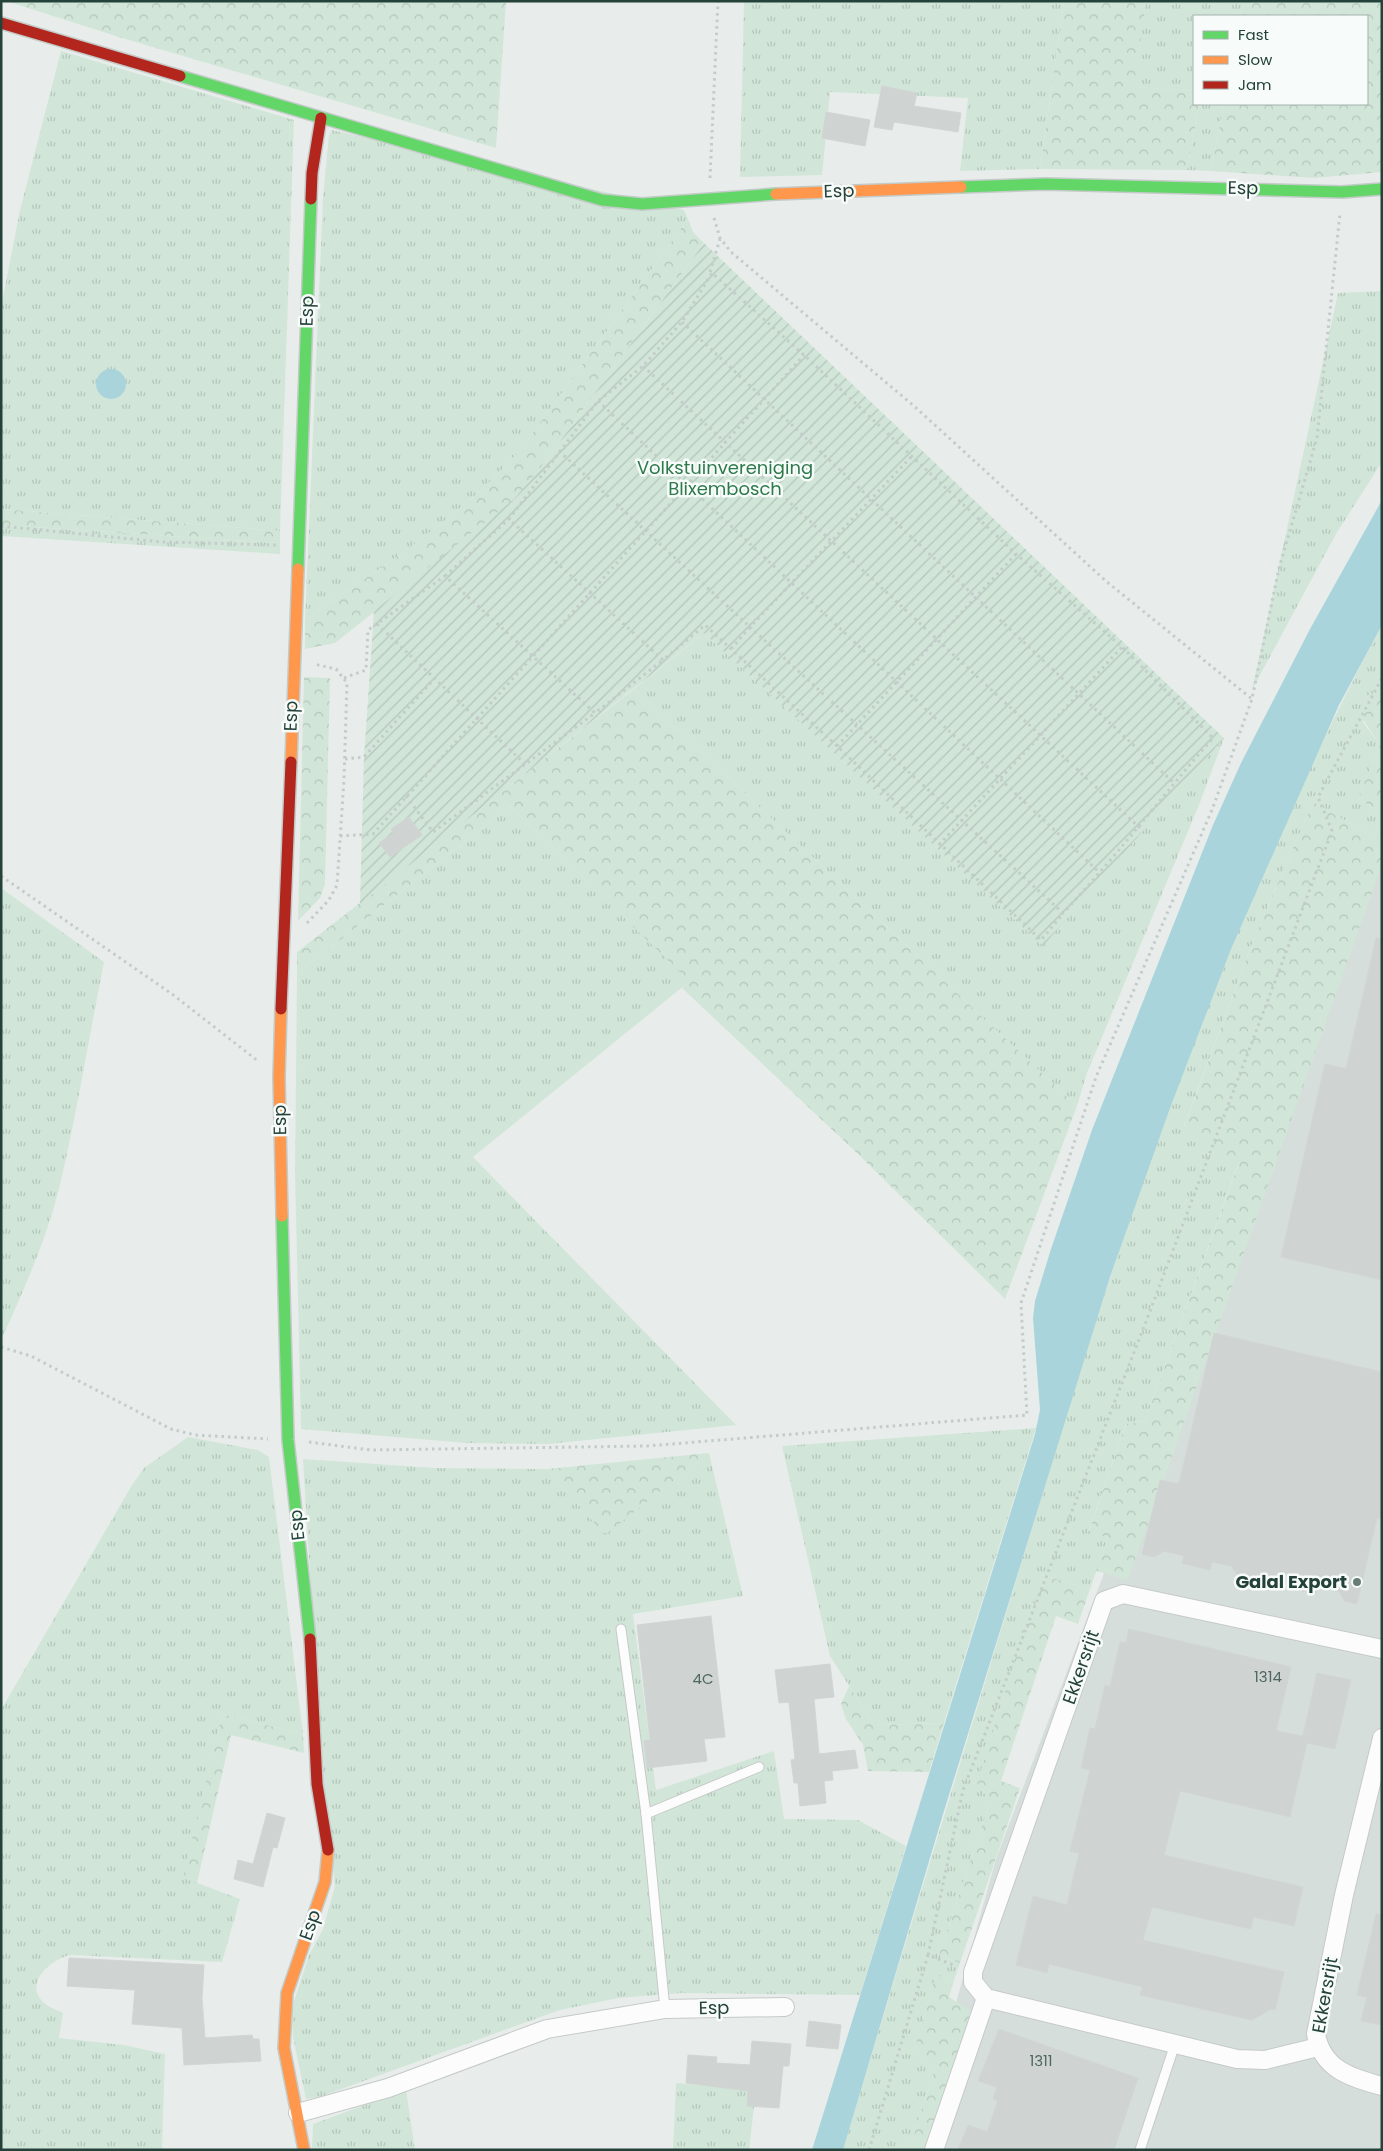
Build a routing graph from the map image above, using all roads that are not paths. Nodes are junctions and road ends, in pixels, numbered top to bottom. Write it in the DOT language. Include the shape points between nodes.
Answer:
graph roads {
  1 [pos="1,23"];
  2 [pos="321,118"];
  3 [pos="1382,189"];
  4 [pos="621,1629"];
  5 [pos="1382,1649"];
  6 [pos="1382,1738"];
  7 [pos="759,1767"];
  8 [pos="646,1814"];
  9 [pos="986,1998"];
  10 [pos="785,2007"];
  11 [pos="665,2008"];
  12 [pos="1175,2044"];
  13 [pos="1318,2047"];
  14 [pos="1382,2086"];
  15 [pos="298,2113"];
  16 [pos="304,2150"];
  17 [pos="934,2150"];
  18 [pos="1140,2150"];
  1 -- 2 [label="street, Esp"];
  2 -- 3 [label="street, Esp" via="602,200 642,204 775,194 1045,184 1342,192"];
  2 -- 15 [label="street, Esp" via="312,173 279,1077 288,1440 311,1654 317,1784 328,1844 325,1882 287,1993 284,2048"];
  4 -- 8 [label="lane"];
  5 -- 9 [label="street, Ekkersrijt" via="1123,1594 1104,1601 974,1972 973,1982"];
  6 -- 13 [label="street, Ekkersrijt" via="1344,1895 1316,2034"];
  7 -- 8 [label="lane"];
  8 -- 11 [label="lane"];
  9 -- 12 [label="street, Ekkersrijt"];
  9 -- 17 [label="street"];
  10 -- 11 [label="street, Esp"];
  11 -- 15 [label="street, Esp" via="547,2029 388,2088"];
  12 -- 13 [label="street, Ekkersrijt" via="1237,2059 1265,2060"];
  12 -- 18 [label="lane"];
  13 -- 14 [label="street, Ekkersrijt" via="1331,2065 1352,2078"];
  15 -- 16 [label="street, Esp"];
}
